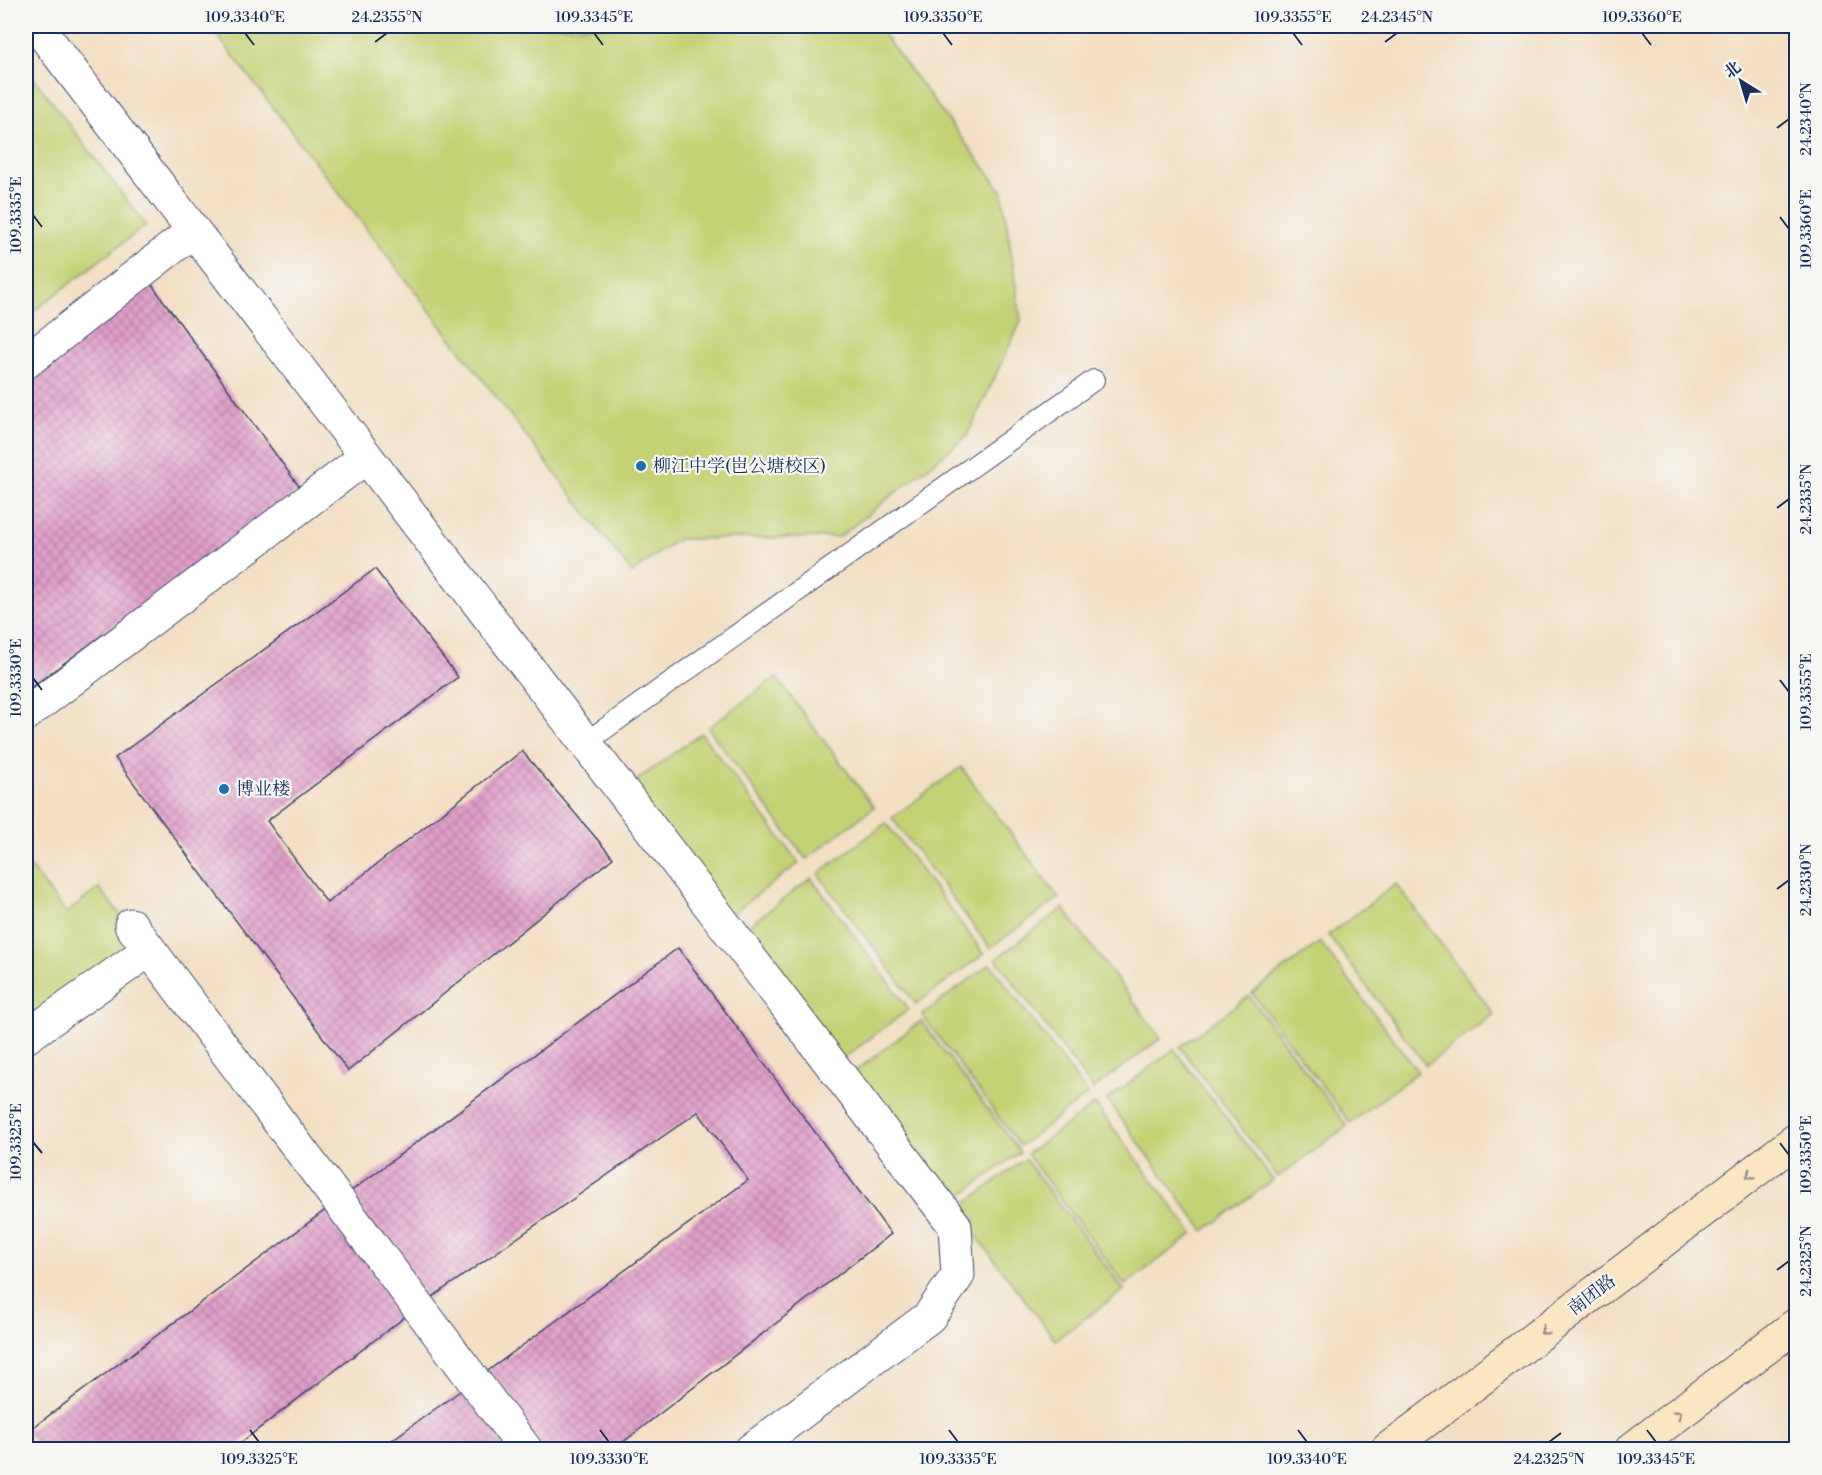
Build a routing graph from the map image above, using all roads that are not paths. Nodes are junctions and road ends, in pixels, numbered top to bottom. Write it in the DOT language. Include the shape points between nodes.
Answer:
graph roads {
  1 [pos="36,26"];
  2 [pos="194,231"];
  3 [pos="26,362"];
  4 [pos="1094,380"];
  5 [pos="366,457"];
  6 [pos="26,714"];
  7 [pos="585,743"];
  8 [pos="26,1037"];
  9 [pos="1797,1140"];
  10 [pos="1797,1325"];
  11 [pos="526,1449"];
  12 [pos="751,1449"];
  13 [pos="1387,1449"];
  14 [pos="1631,1449"];
  1 -- 2 [label="street"];
  2 -- 3 [label="street"];
  2 -- 5 [label="street"];
  4 -- 7 [label="lane"];
  5 -- 6 [label="street"];
  5 -- 7 [label="street"];
  7 -- 12 [label="street" via="955,1226 958,1275 929,1317"];
  8 -- 11 [label="street" via="140,938"];
  9 -- 13 [label="main road, 南团路, one-way"];
  14 -- 10 [label="main road, one-way"];
}
